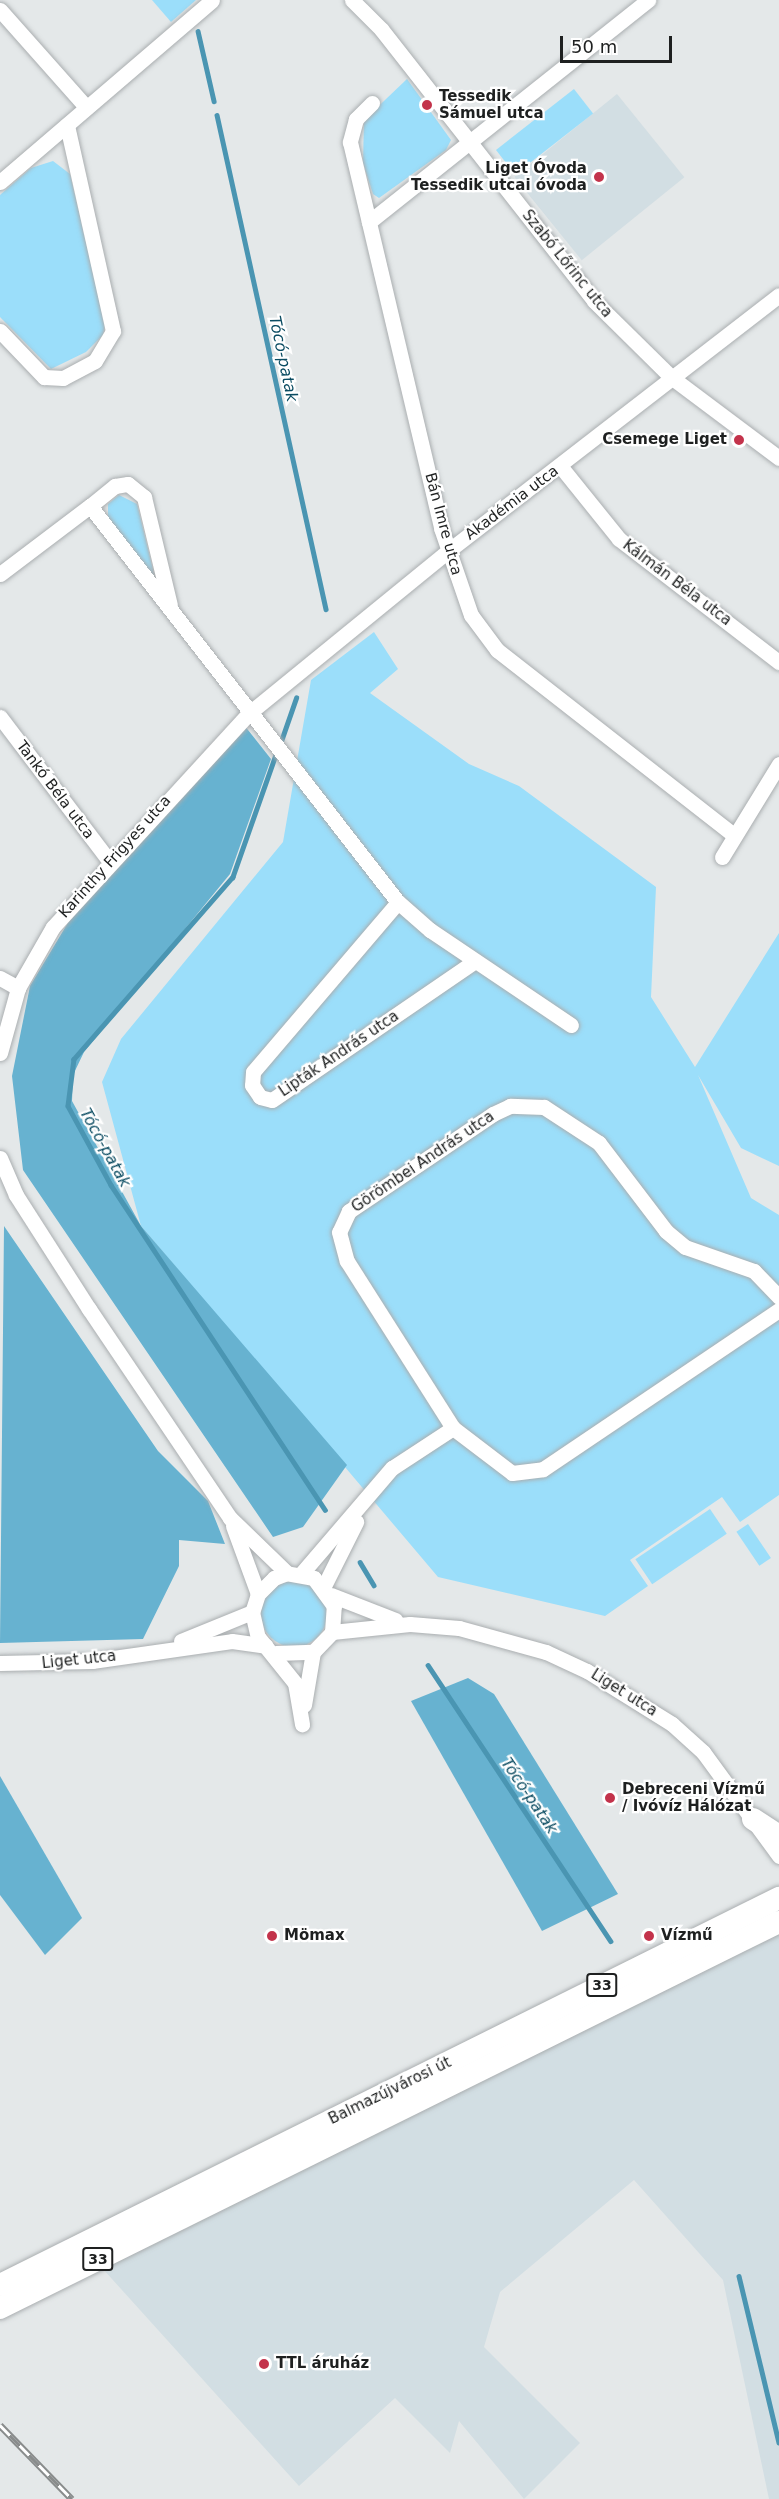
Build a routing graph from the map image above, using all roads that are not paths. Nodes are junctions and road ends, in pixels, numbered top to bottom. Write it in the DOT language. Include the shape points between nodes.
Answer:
graph roads {
  1 [pos="648,0"];
  2 [pos="208,3"];
  3 [pos="358,5"];
  4 [pos="0,10"];
  5 [pos="372,103"];
  6 [pos="86,107"];
  7 [pos="67,125"];
  8 [pos="470,142"];
  9 [pos="0,182"];
  10 [pos="369,222"];
  11 [pos="779,295"];
  12 [pos="0,331"];
  13 [pos="671,378"];
  14 [pos="779,458"];
  15 [pos="561,467"];
  16 [pos="90,506"];
  17 [pos="448,551"];
  18 [pos="0,574"];
  19 [pos="172,612"];
  20 [pos="779,662"];
  21 [pos="248,714"];
  22 [pos="0,717"];
  23 [pos="779,764"];
  24 [pos="734,835"];
  25 [pos="722,857"];
  26 [pos="110,862"];
  27 [pos="398,902"];
  28 [pos="475,961"];
  29 [pos="0,978"];
  30 [pos="18,988"];
  31 [pos="571,1025"];
  32 [pos="0,1053"];
  33 [pos="0,1158"];
  34 [pos="779,1297"];
  35 [pos="779,1310"];
  36 [pos="453,1428"];
  37 [pos="368,1500"];
  38 [pos="230,1518"];
  39 [pos="294,1573"];
  40 [pos="327,1590"];
  41 [pos="258,1594"];
  42 [pos="252,1612"];
  43 [pos="410,1624"];
  44 [pos="332,1632"];
  45 [pos="158,1649"];
  46 [pos="271,1649"];
  47 [pos="313,1652"];
  48 [pos="0,1664"];
  49 [pos="753,1819"];
  50 [pos="779,1836"];
  51 [pos="779,1856"];
  52 [pos="779,1898"];
  53 [pos="779,1922"];
  54 [pos="0,2285"];
  55 [pos="0,2308"];
  1 -- 8 [label="street"];
  2 -- 6 [label="street"];
  3 -- 8 [label="street, Szabó Lőrinc utca"];
  4 -- 6 [label="street"];
  5 -- 10 [label="street, Bán Imre utca" via="356,119 350,142"];
  6 -- 7 [label="street"];
  7 -- 9 [label="street"];
  7 -- 12 [label="street" via="114,331 95,361 63,378 44,377"];
  8 -- 10 [label="street"];
  8 -- 13 [label="street, Szabó Lőrinc utca" via="594,301"];
  10 -- 17 [label="street, Bán Imre utca"];
  11 -- 13 [label="street, Akadémia utca"];
  13 -- 14 [label="street, Szabó Lőrinc utca"];
  13 -- 15 [label="street, Akadémia utca"];
  15 -- 17 [label="street, Akadémia utca"];
  15 -- 20 [label="street, Kálmán Béla utca" via="619,539"];
  16 -- 18 [label="street"];
  16 -- 19 [label="street"];
  16 -- 19 [label="street" via="115,486 128,484 144,497"];
  17 -- 21 [label="street, Akadémia utca"];
  17 -- 24 [label="street, Bán Imre utca" via="471,615 497,650"];
  19 -- 21 [label="street"];
  21 -- 26 [label="street, Karinthy Frigyes utca"];
  21 -- 27 [label="street"];
  22 -- 26 [label="street, Tankó Béla utca"];
  23 -- 24 [label="street"];
  24 -- 25 [label="street"];
  26 -- 30 [label="street, Karinthy Frigyes utca" via="52,927"];
  27 -- 28 [label="street"];
  27 -- 28 [label="street, Lipták András utca" via="254,1072 252,1085 260,1097 272,1100"];
  28 -- 31 [label="street"];
  29 -- 30 [label="street"];
  30 -- 32 [label="street, Karinthy Frigyes utca"];
  33 -- 38 [label="street" via="16,1195 82,1300"];
  34 -- 36 [label="street, Görömbei András utca" via="754,1271 710,1259 666,1231 619,1165 580,1129 544,1107 510,1106 349,1211 339,1233 347,1261"];
  35 -- 36 [label="street, Görömbei András utca" via="543,1469 524,1475 501,1468"];
  36 -- 37 [label="street" via="392,1468"];
  37 -- 39 [label="street"];
  37 -- 40 [label="street"];
  38 -- 39 [label="street"];
  38 -- 41 [label="street"];
  39 -- 40 [label="street"];
  39 -- 41 [label="street"];
  40 -- 43 [label="street, Liget utca"];
  40 -- 44 [label="street"];
  41 -- 42 [label="street"];
  42 -- 45 [label="street, Liget utca"];
  42 -- 46 [label="street"];
  43 -- 44 [label="street, Liget utca"];
  43 -- 49 [label="street, Liget utca" via="459,1628 546,1652 587,1671 672,1724 732,1786"];
  44 -- 47 [label="street"];
  45 -- 46 [label="street, Liget utca" via="232,1641"];
  45 -- 48 [label="street, Liget utca" via="92,1661"];
  46 -- 47 [label="street"];
  46 -- 47 [label="street" via="295,1683 302,1724"];
  49 -- 50 [label="main road"];
  49 -- 51 [label="street, Liget utca"];
  52 -- 54 [label="main road, Balmazújvárosi út / 33"];
  53 -- 55 [label="main road, Balmazújvárosi út / 33"];
}
